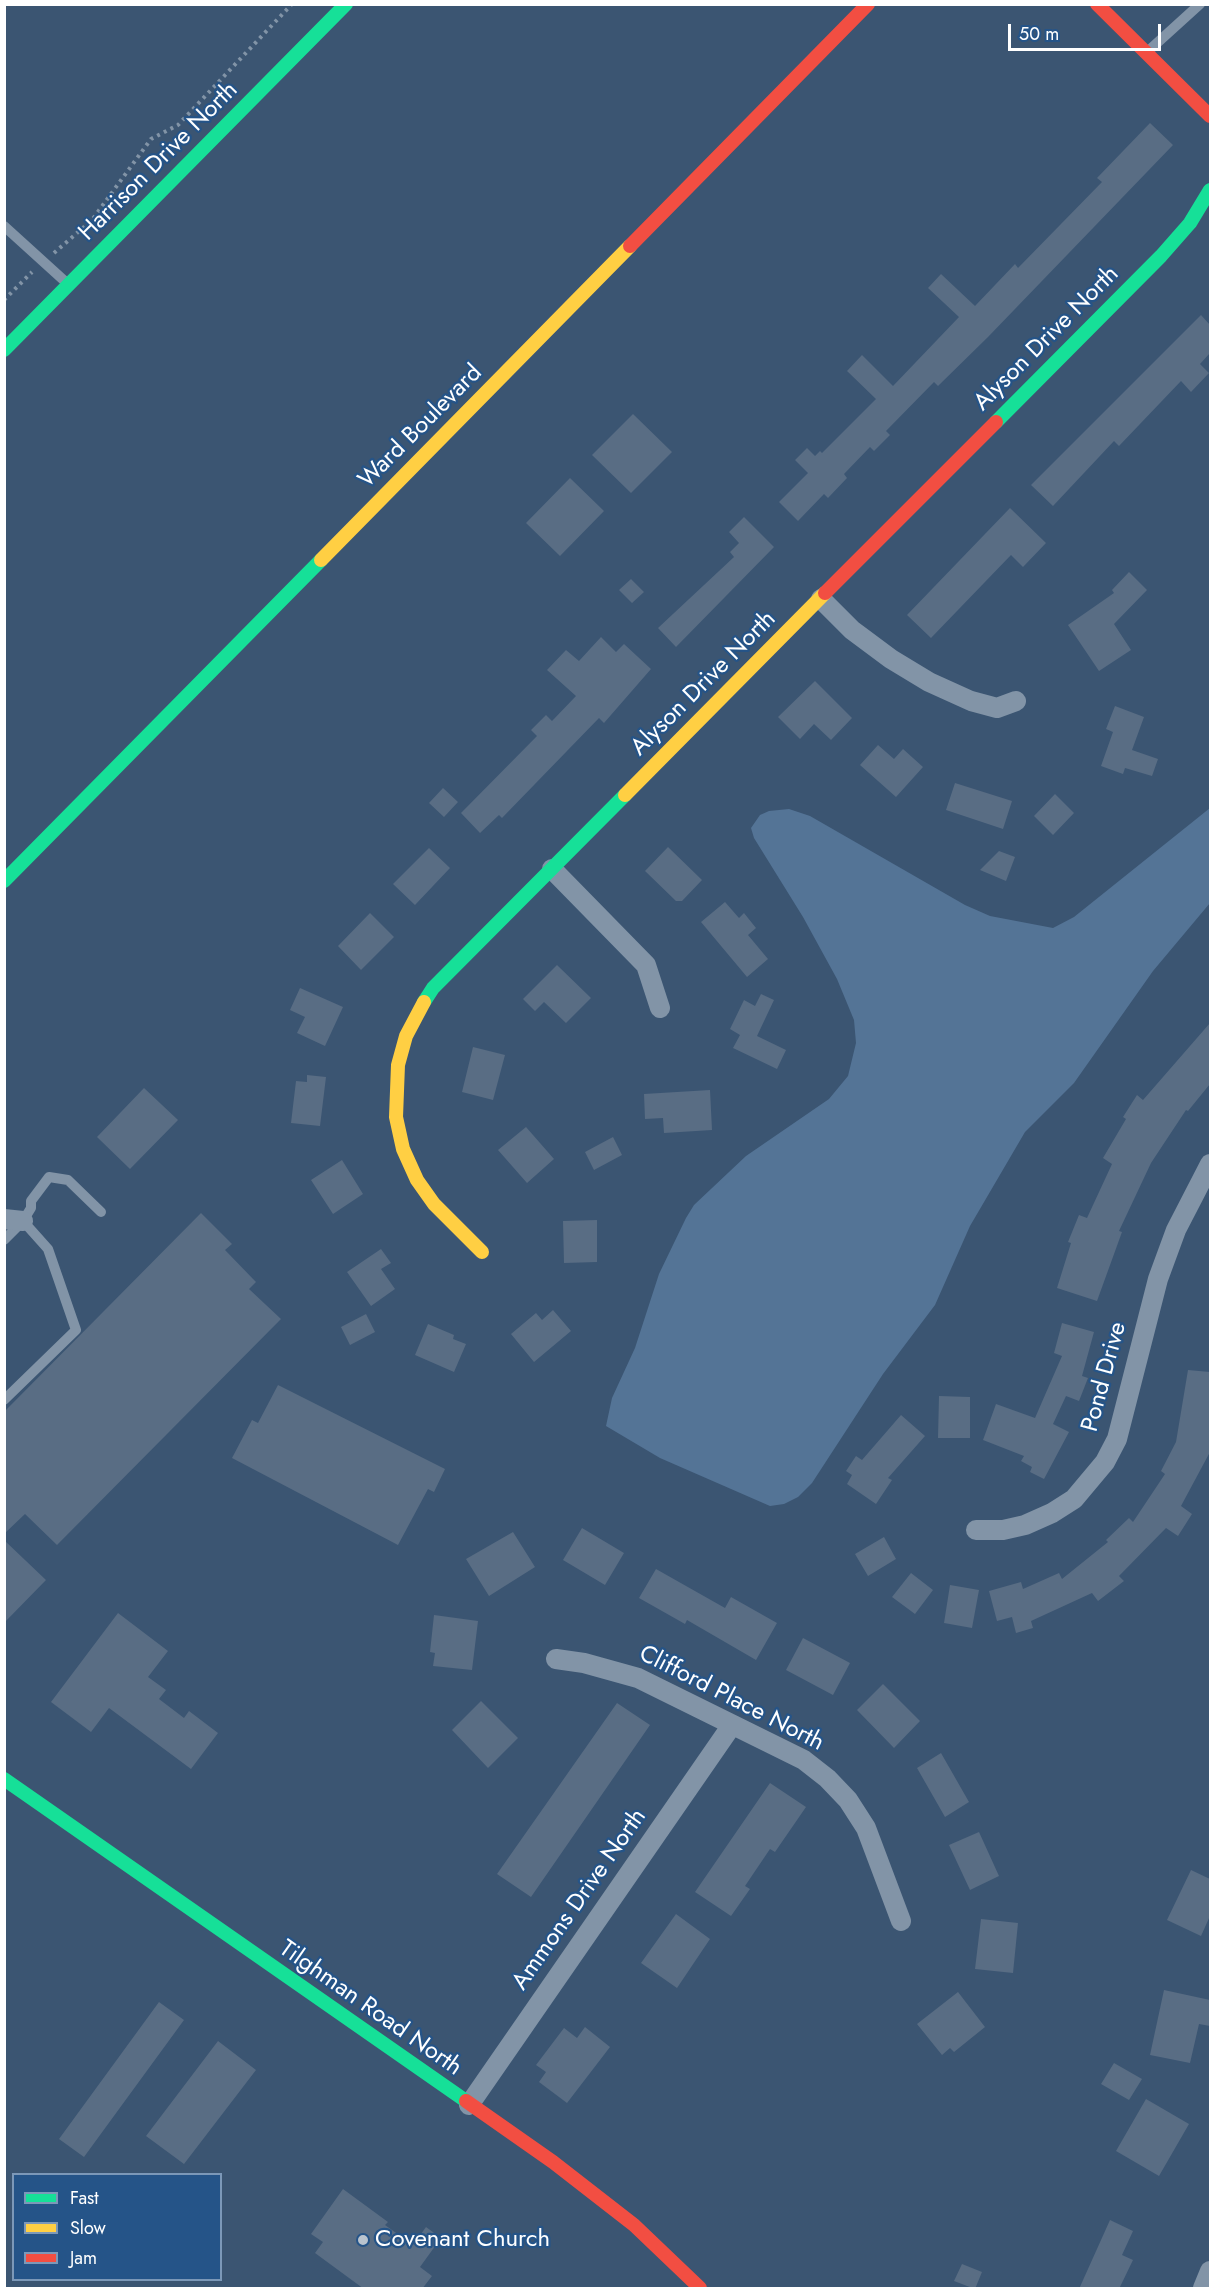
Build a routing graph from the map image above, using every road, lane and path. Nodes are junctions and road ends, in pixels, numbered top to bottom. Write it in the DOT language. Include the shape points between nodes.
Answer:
graph roads {
  1 [pos="292,4"];
  2 [pos="346,4"];
  3 [pos="868,4"];
  4 [pos="1097,4"];
  5 [pos="1200,4"];
  6 [pos="1146,53"];
  7 [pos="1210,116"];
  8 [pos="1210,190"];
  9 [pos="4,226"];
  10 [pos="52,255"];
  11 [pos="36,269"];
  12 [pos="69,285"];
  13 [pos="4,300"];
  14 [pos="4,350"];
  15 [pos="821,599"];
  16 [pos="1016,701"];
  17 [pos="552,869"];
  18 [pos="4,880"];
  19 [pos="660,1008"];
  20 [pos="1210,1164"];
  21 [pos="101,1212"];
  22 [pos="14,1220"];
  23 [pos="4,1240"];
  24 [pos="482,1252"];
  25 [pos="4,1400"];
  26 [pos="976,1530"];
  27 [pos="556,1659"];
  28 [pos="732,1725"];
  29 [pos="4,1779"];
  30 [pos="901,1920"];
  31 [pos="469,2105"];
  32 [pos="1210,2271"];
  33 [pos="700,2289"];
  34 [pos="1203,2289"];
  1 -- 10 [label="path" via="178,125 151,139 92,220"];
  2 -- 12 [label="street, Harrison Drive North"];
  3 -- 18 [label="street, Ward Boulevard"];
  4 -- 6 [label="street"];
  5 -- 6 [label="lane"];
  6 -- 7 [label="street"];
  8 -- 15 [label="street, Alyson Drive North" via="1190,223 1161,256"];
  9 -- 12 [label="lane"];
  11 -- 13 [label="path"];
  12 -- 14 [label="street, Harrison Drive North"];
  15 -- 16 [label="street" via="867,642 929,682 997,708"];
  15 -- 17 [label="street, Alyson Drive North"];
  17 -- 19 [label="street" via="646,965"];
  17 -- 24 [label="street, Alyson Drive North" via="434,988 406,1036 398,1065 396,1117 417,1180 434,1204"];
  20 -- 26 [label="street, Pond Drive" via="1176,1230 1158,1279 1117,1439 1105,1462 1074,1498 1052,1513 1014,1528"];
  21 -- 22 [label="lane" via="68,1180 49,1177 30,1201 31,1208"];
  22 -- 23 [label="lane"];
  22 -- 25 [label="lane" via="48,1249 76,1330"];
  27 -- 28 [label="street, Clifford Place North" via="638,1678"];
  28 -- 30 [label="street, Clifford Place North" via="804,1760 848,1800 872,1842"];
  28 -- 31 [label="street, Ammons Drive North"];
  29 -- 31 [label="street, Tilghman Road North"];
  31 -- 33 [label="street, Tilghman Road North" via="553,2162 634,2225"];
  32 -- 34 [label="street"];
}
